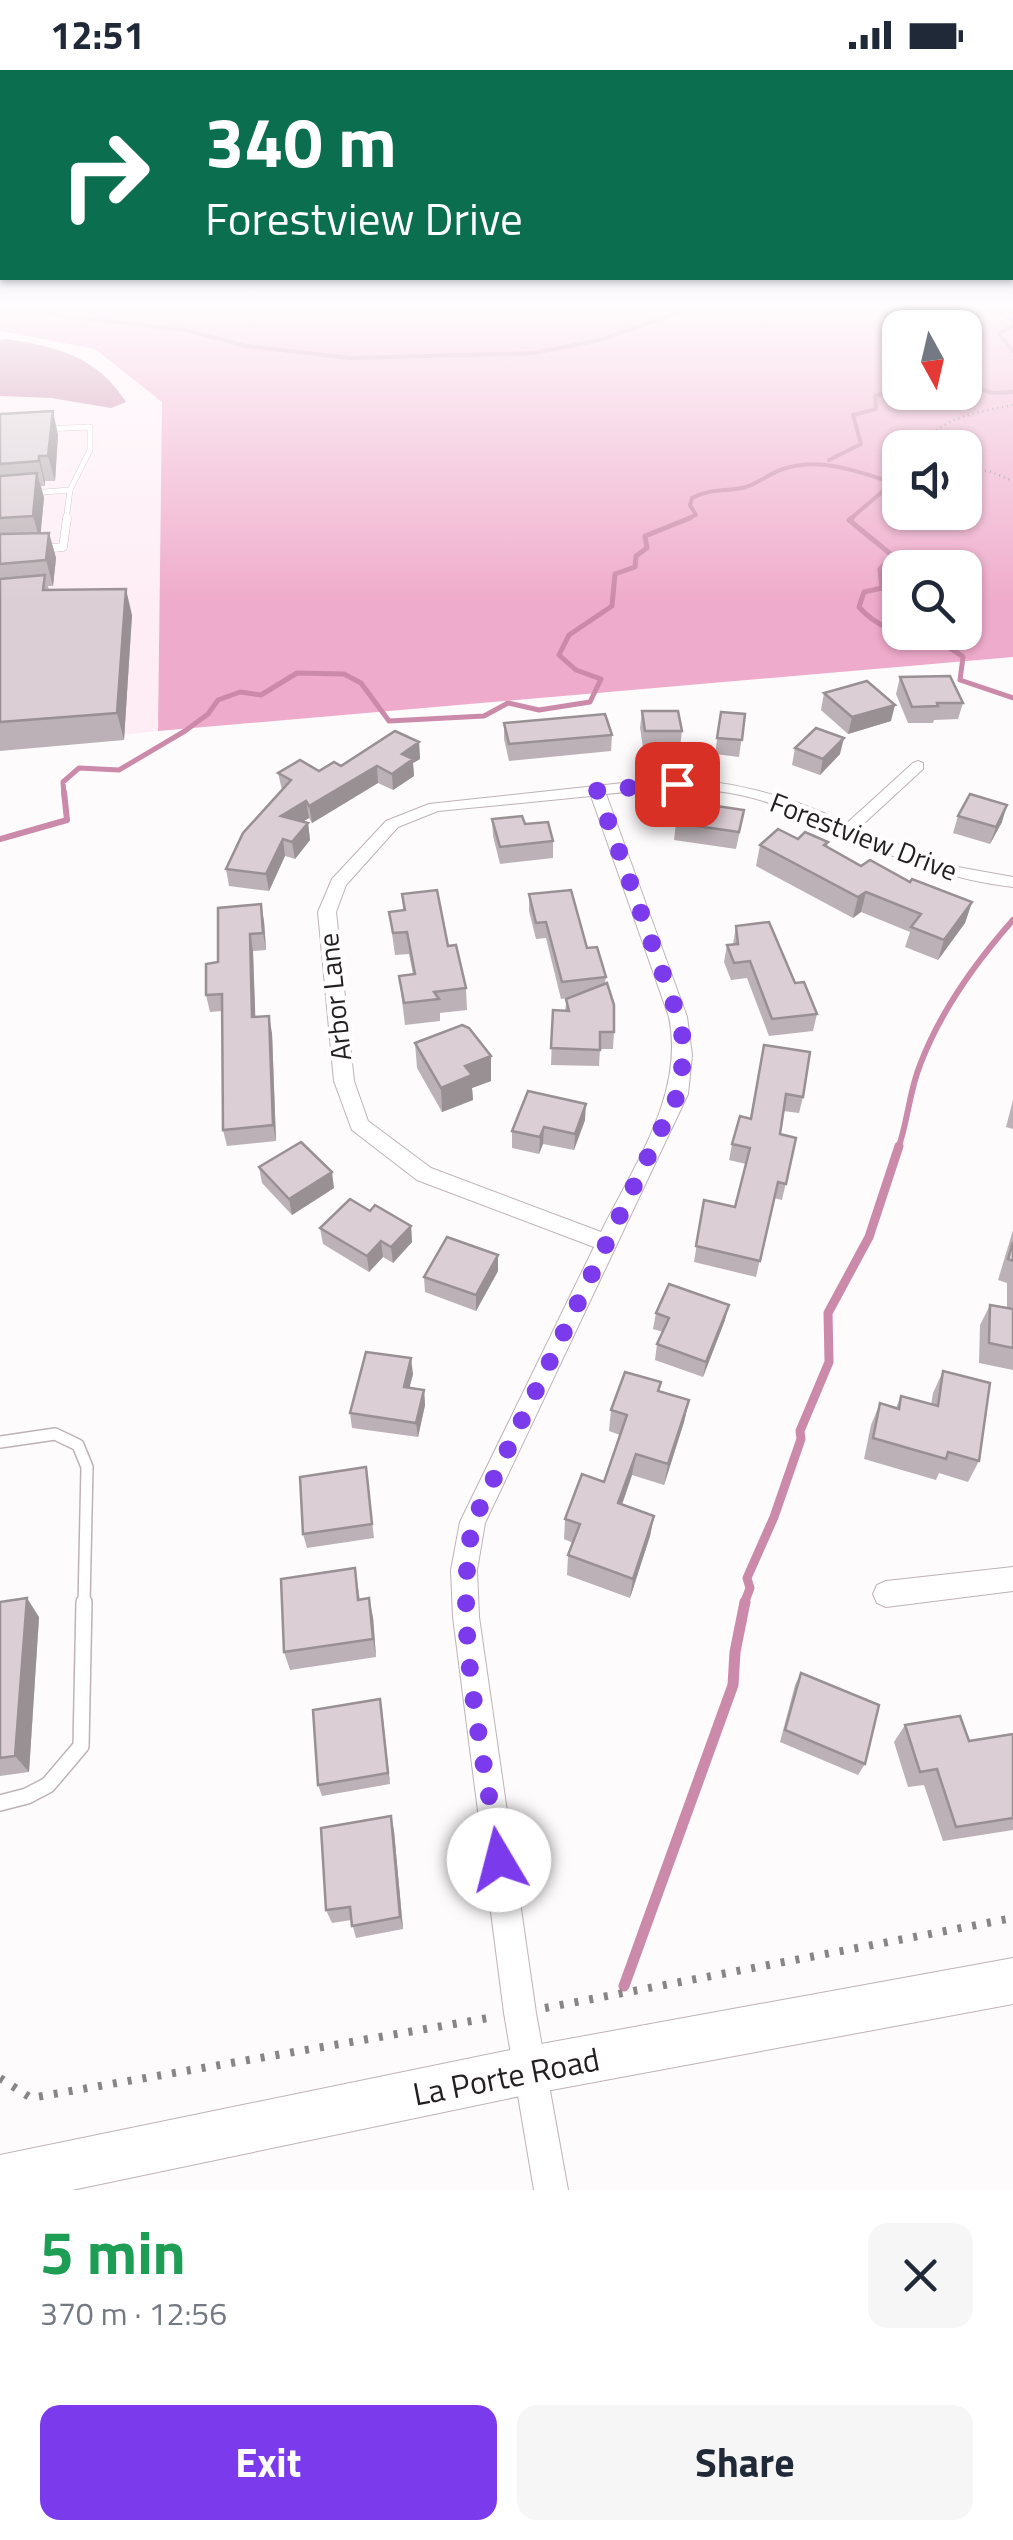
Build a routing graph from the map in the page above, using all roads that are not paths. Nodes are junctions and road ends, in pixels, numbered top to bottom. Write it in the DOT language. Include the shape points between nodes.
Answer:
graph roads {
  1 [pos="36,430"];
  2 [pos="70,490"];
  3 [pos="18,494"];
  4 [pos="32,550"];
  5 [pos="918,766"];
  6 [pos="597,790"];
  7 [pos="847,832"];
  8 [pos="1013,882"];
  9 [pos="606,1242"];
  10 [pos="0,1442"];
  11 [pos="1013,1579"];
  12 [pos="886,1594"];
  13 [pos="0,1803"];
  14 [pos="1013,1981"];
  15 [pos="530,2070"];
  16 [pos="0,2180"];
  17 [pos="550,2190"];
  1 -- 2 [label="lane" via="90,427 90,450"];
  2 -- 3 [label="lane"];
  2 -- 4 [label="lane" via="63,547"];
  5 -- 7 [label="street"];
  6 -- 7 [label="street, Forestview Drive" via="677,784 742,790"];
  6 -- 9 [label="street" via="685,1048 678,1094"];
  6 -- 9 [label="street, Arbor Lane" via="435,807 392,824 338,883 326,926 344,1081 359,1125 424,1174"];
  7 -- 8 [label="street, Forestview Drive" via="927,866"];
  9 -- 15 [label="street" via="473,1522 464,1570"];
  10 -- 13 [label="lane" via="55,1434 78,1445 87,1467 81,1746 64,1775 24,1800"];
  11 -- 12 [label="street"];
  14 -- 15 [label="street, La Porte Road"];
  15 -- 16 [label="street, La Porte Road" via="82,2169"];
  15 -- 17 [label="street"];
}
